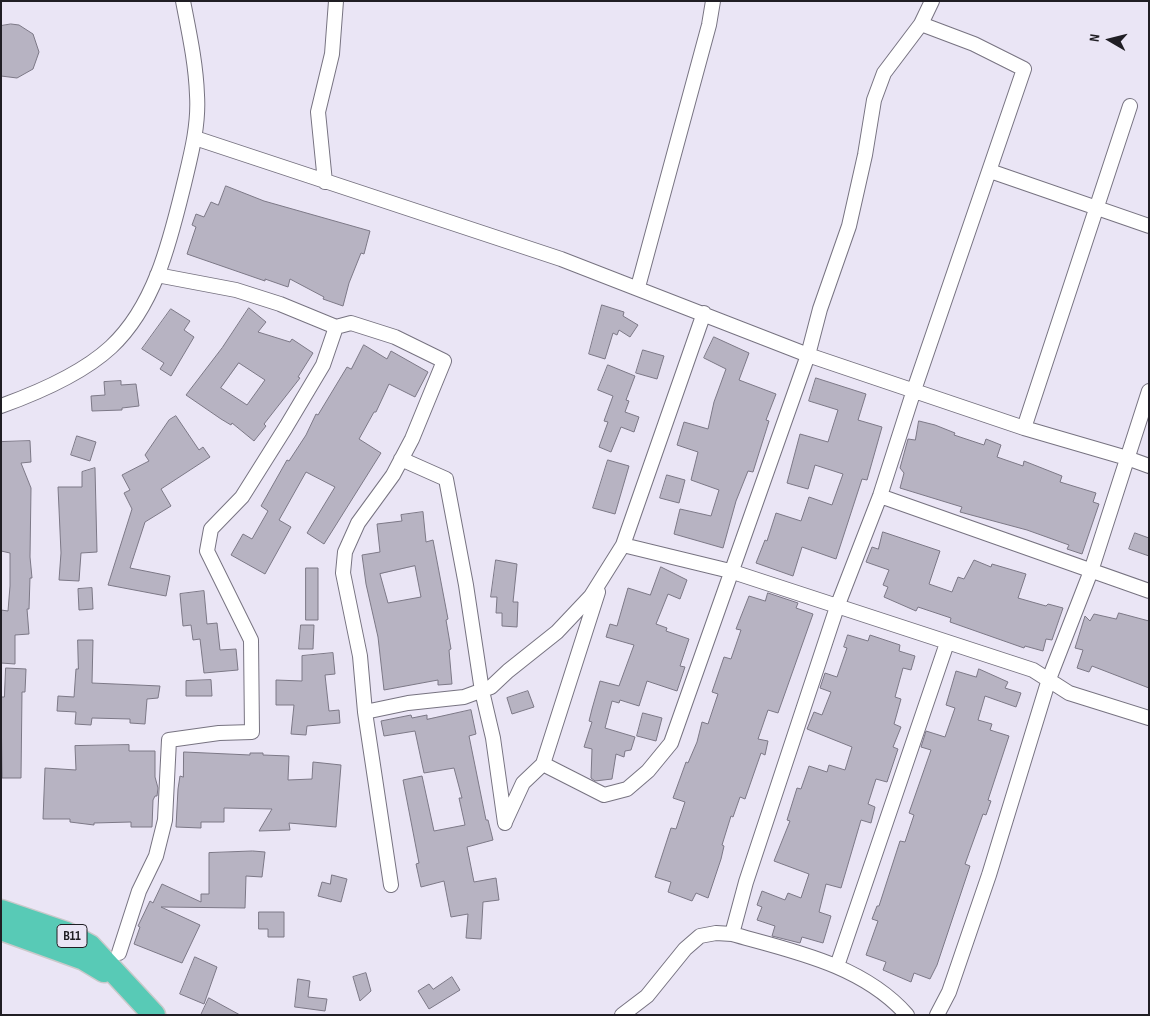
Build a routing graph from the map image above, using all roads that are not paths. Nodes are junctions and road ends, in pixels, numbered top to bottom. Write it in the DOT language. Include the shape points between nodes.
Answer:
graph roads {
  1 [pos="183,1"];
  2 [pos="336,1"];
  3 [pos="713,1"];
  4 [pos="932,1"];
  5 [pos="921,24"];
  6 [pos="1130,106"];
  7 [pos="195,138"];
  8 [pos="990,171"];
  9 [pos="325,182"];
  10 [pos="1094,209"];
  11 [pos="1149,226"];
  12 [pos="157,275"];
  13 [pos="638,287"];
  14 [pos="704,313"];
  15 [pos="336,327"];
  16 [pos="808,355"];
  17 [pos="914,390"];
  18 [pos="1149,391"];
  19 [pos="1,406"];
  20 [pos="1024,428"];
  21 [pos="1127,458"];
  22 [pos="401,459"];
  23 [pos="1149,466"];
  24 [pos="880,496"];
  25 [pos="622,545"];
  26 [pos="730,571"];
  27 [pos="1091,571"];
  28 [pos="602,579"];
  29 [pos="1149,591"];
  30 [pos="837,607"];
  31 [pos="947,643"];
  32 [pos="1049,679"];
  33 [pos="482,691"];
  34 [pos="365,712"];
  35 [pos="1149,718"];
  36 [pos="543,764"];
  37 [pos="391,885"];
  38 [pos="1,911"];
  39 [pos="1,929"];
  40 [pos="732,934"];
  41 [pos="119,953"];
  42 [pos="837,966"];
  43 [pos="127,985"];
  44 [pos="154,1015"];
  45 [pos="622,1015"];
  46 [pos="907,1015"];
  47 [pos="937,1015"];
  1 -- 7 [label="street" via="197,95"];
  2 -- 9 [label="street" via="332,54 318,112"];
  3 -- 13 [label="street"];
  4 -- 5 [label="street"];
  5 -- 8 [label="street" via="974,44 1024,69"];
  5 -- 16 [label="street" via="884,73 874,100 848,226"];
  6 -- 10 [label="street"];
  7 -- 9 [label="street"];
  7 -- 12 [label="street"];
  8 -- 10 [label="street"];
  8 -- 17 [label="street"];
  9 -- 13 [label="street"];
  10 -- 11 [label="street"];
  10 -- 20 [label="street"];
  12 -- 15 [label="street" via="236,290"];
  12 -- 19 [label="street" via="132,323 110,348 69,375"];
  13 -- 14 [label="street"];
  14 -- 16 [label="street"];
  14 -- 25 [label="street"];
  15 -- 22 [label="street" via="351,322 396,337 444,361"];
  15 -- 41 [label="street" via="323,365 242,496 211,529 206,551 251,640 252,732 169,740 165,820 156,856 139,891"];
  16 -- 17 [label="street"];
  16 -- 26 [label="street"];
  17 -- 20 [label="street"];
  17 -- 24 [label="street"];
  18 -- 21 [label="street"];
  20 -- 21 [label="street"];
  21 -- 23 [label="street"];
  21 -- 27 [label="street"];
  22 -- 33 [label="street" via="446,479"];
  22 -- 34 [label="street" via="358,524 345,552 344,572 360,656"];
  24 -- 27 [label="street"];
  24 -- 30 [label="street"];
  25 -- 26 [label="street"];
  25 -- 28 [label="street"];
  26 -- 30 [label="street"];
  26 -- 36 [label="street" via="671,743 648,771 627,790 604,795"];
  27 -- 29 [label="street"];
  27 -- 32 [label="street"];
  28 -- 33 [label="street" via="591,596 557,632"];
  28 -- 36 [label="street"];
  30 -- 31 [label="street"];
  30 -- 40 [label="street" via="746,882"];
  31 -- 32 [label="street" via="1033,670"];
  31 -- 42 [label="street"];
  32 -- 35 [label="street" via="1069,693"];
  32 -- 47 [label="street" via="989,876 949,992"];
  33 -- 34 [label="street" via="464,697"];
  33 -- 36 [label="street" via="494,738 505,823 523,783"];
  34 -- 37 [label="street"];
  38 -- 43 [label="highway, B11" via="66,933 90,946"];
  39 -- 43 [label="highway, B11" via="84,959"];
  40 -- 42 [label="street"];
  40 -- 45 [label="street" via="700,936 685,949 647,996"];
  42 -- 46 [label="street" via="873,985"];
  43 -- 44 [label="highway, B11"];
}
